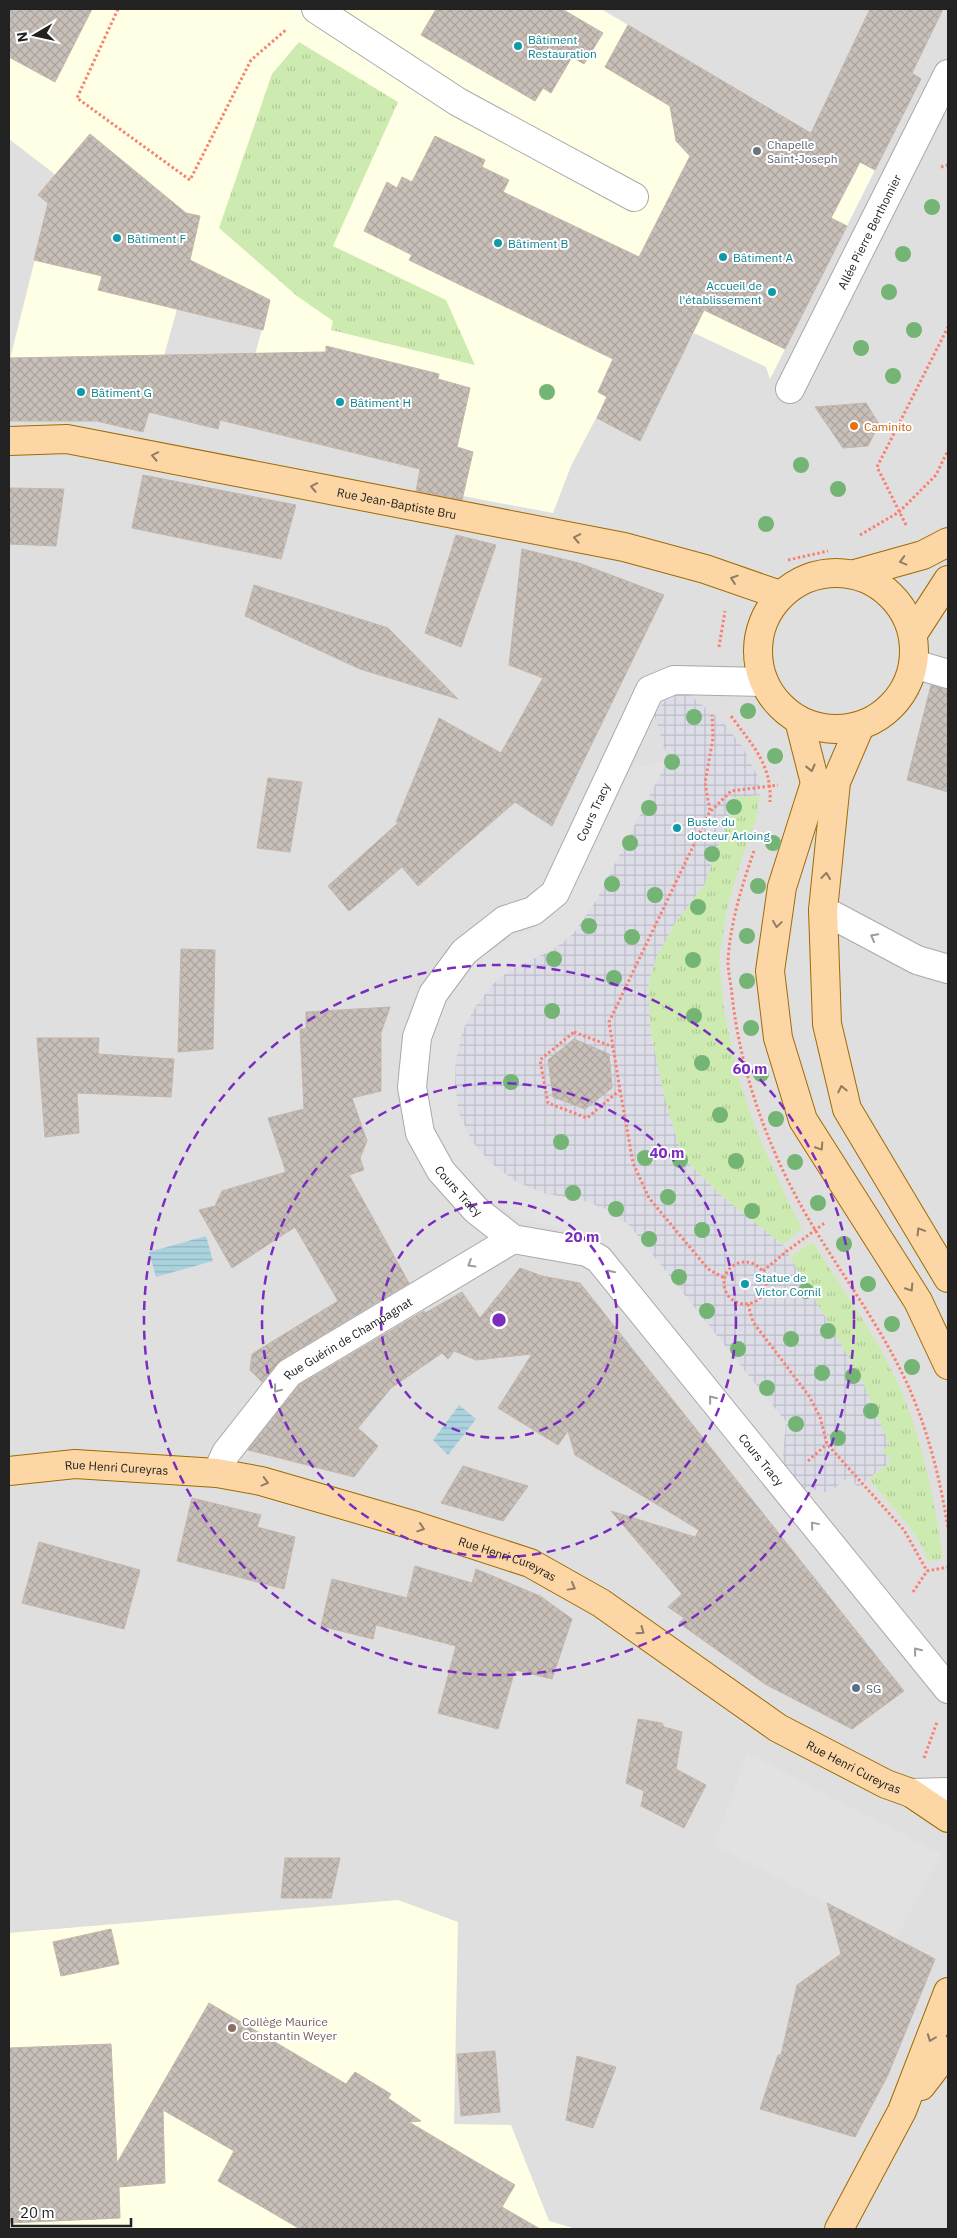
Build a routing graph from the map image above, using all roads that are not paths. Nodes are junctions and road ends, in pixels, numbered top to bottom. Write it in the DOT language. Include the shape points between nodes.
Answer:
graph roads {
  1 [pos="316,9"];
  2 [pos="948,74"];
  3 [pos="634,196"];
  4 [pos="790,389"];
  5 [pos="9,441"];
  6 [pos="948,542"];
  7 [pos="855,574"];
  8 [pos="948,580"];
  9 [pos="780,595"];
  10 [pos="913,634"];
  11 [pos="914,664"];
  12 [pos="948,674"];
  13 [pos="764,682"];
  14 [pos="799,720"];
  15 [pos="860,726"];
  16 [pos="823,910"];
  17 [pos="948,969"];
  18 [pos="513,1239"];
  19 [pos="947,1271"];
  20 [pos="948,1365"];
  21 [pos="9,1472"];
  22 [pos="217,1474"];
  23 [pos="948,1689"];
  24 [pos="948,1792"];
  25 [pos="911,1793"];
  26 [pos="948,1818"];
  27 [pos="948,1992"];
  28 [pos="948,2052"];
  29 [pos="902,2111"];
  30 [pos="839,2229"];
  1 -- 3 [label="street" via="458,102"];
  2 -- 4 [label="street, Allée Pierre Berthomier"];
  9 -- 5 [label="main road, Rue Jean-Baptiste Bru, one-way" via="624,547 77,440"];
  6 -- 7 [label="main road, one-way" via="923,555"];
  7 -- 9 [label="main road" via="823,573 801,580"];
  7 -- 10 [label="main road" via="881,586 902,607"];
  8 -- 10 [label="main road"];
  9 -- 13 [label="main road" via="763,621 757,652"];
  10 -- 11 [label="main road"];
  11 -- 12 [label="street"];
  11 -- 15 [label="main road" via="904,691 892,706"];
  13 -- 14 [label="main road" via="778,704"];
  13 -- 18 [label="street, Cours Tracy" via="674,680 650,690 555,893 533,911 505,920 464,952 433,994 417,1037 412,1087 420,1133 441,1171 476,1210"];
  14 -- 15 [label="main road" via="818,728 839,730"];
  14 -- 20 [label="main road, one-way" via="815,783 782,887 770,971 778,1038 803,1120 918,1301"];
  16 -- 15 [label="main road, one-way" via="836,782"];
  17 -- 16 [label="street, one-way" via="917,960"];
  19 -- 16 [label="main road, one-way" via="847,1110 827,1024"];
  18 -- 22 [label="street, Rue Guérin de Champagnat, one-way" via="289,1373 226,1453"];
  23 -- 18 [label="street, Cours Tracy, one-way" via="599,1259 586,1252"];
  21 -- 22 [label="main road, Rue Henri Cureyras" via="75,1464"];
  22 -- 25 [label="main road, Rue Henri Cureyras, one-way" via="261,1481 530,1563 602,1603 778,1728 886,1784"];
  24 -- 25 [label="street"];
  25 -- 26 [label="main road, Rue Henri Cureyras"];
  27 -- 29 [label="main road, one-way"];
  28 -- 29 [label="main road"];
  29 -- 30 [label="main road"];
}
